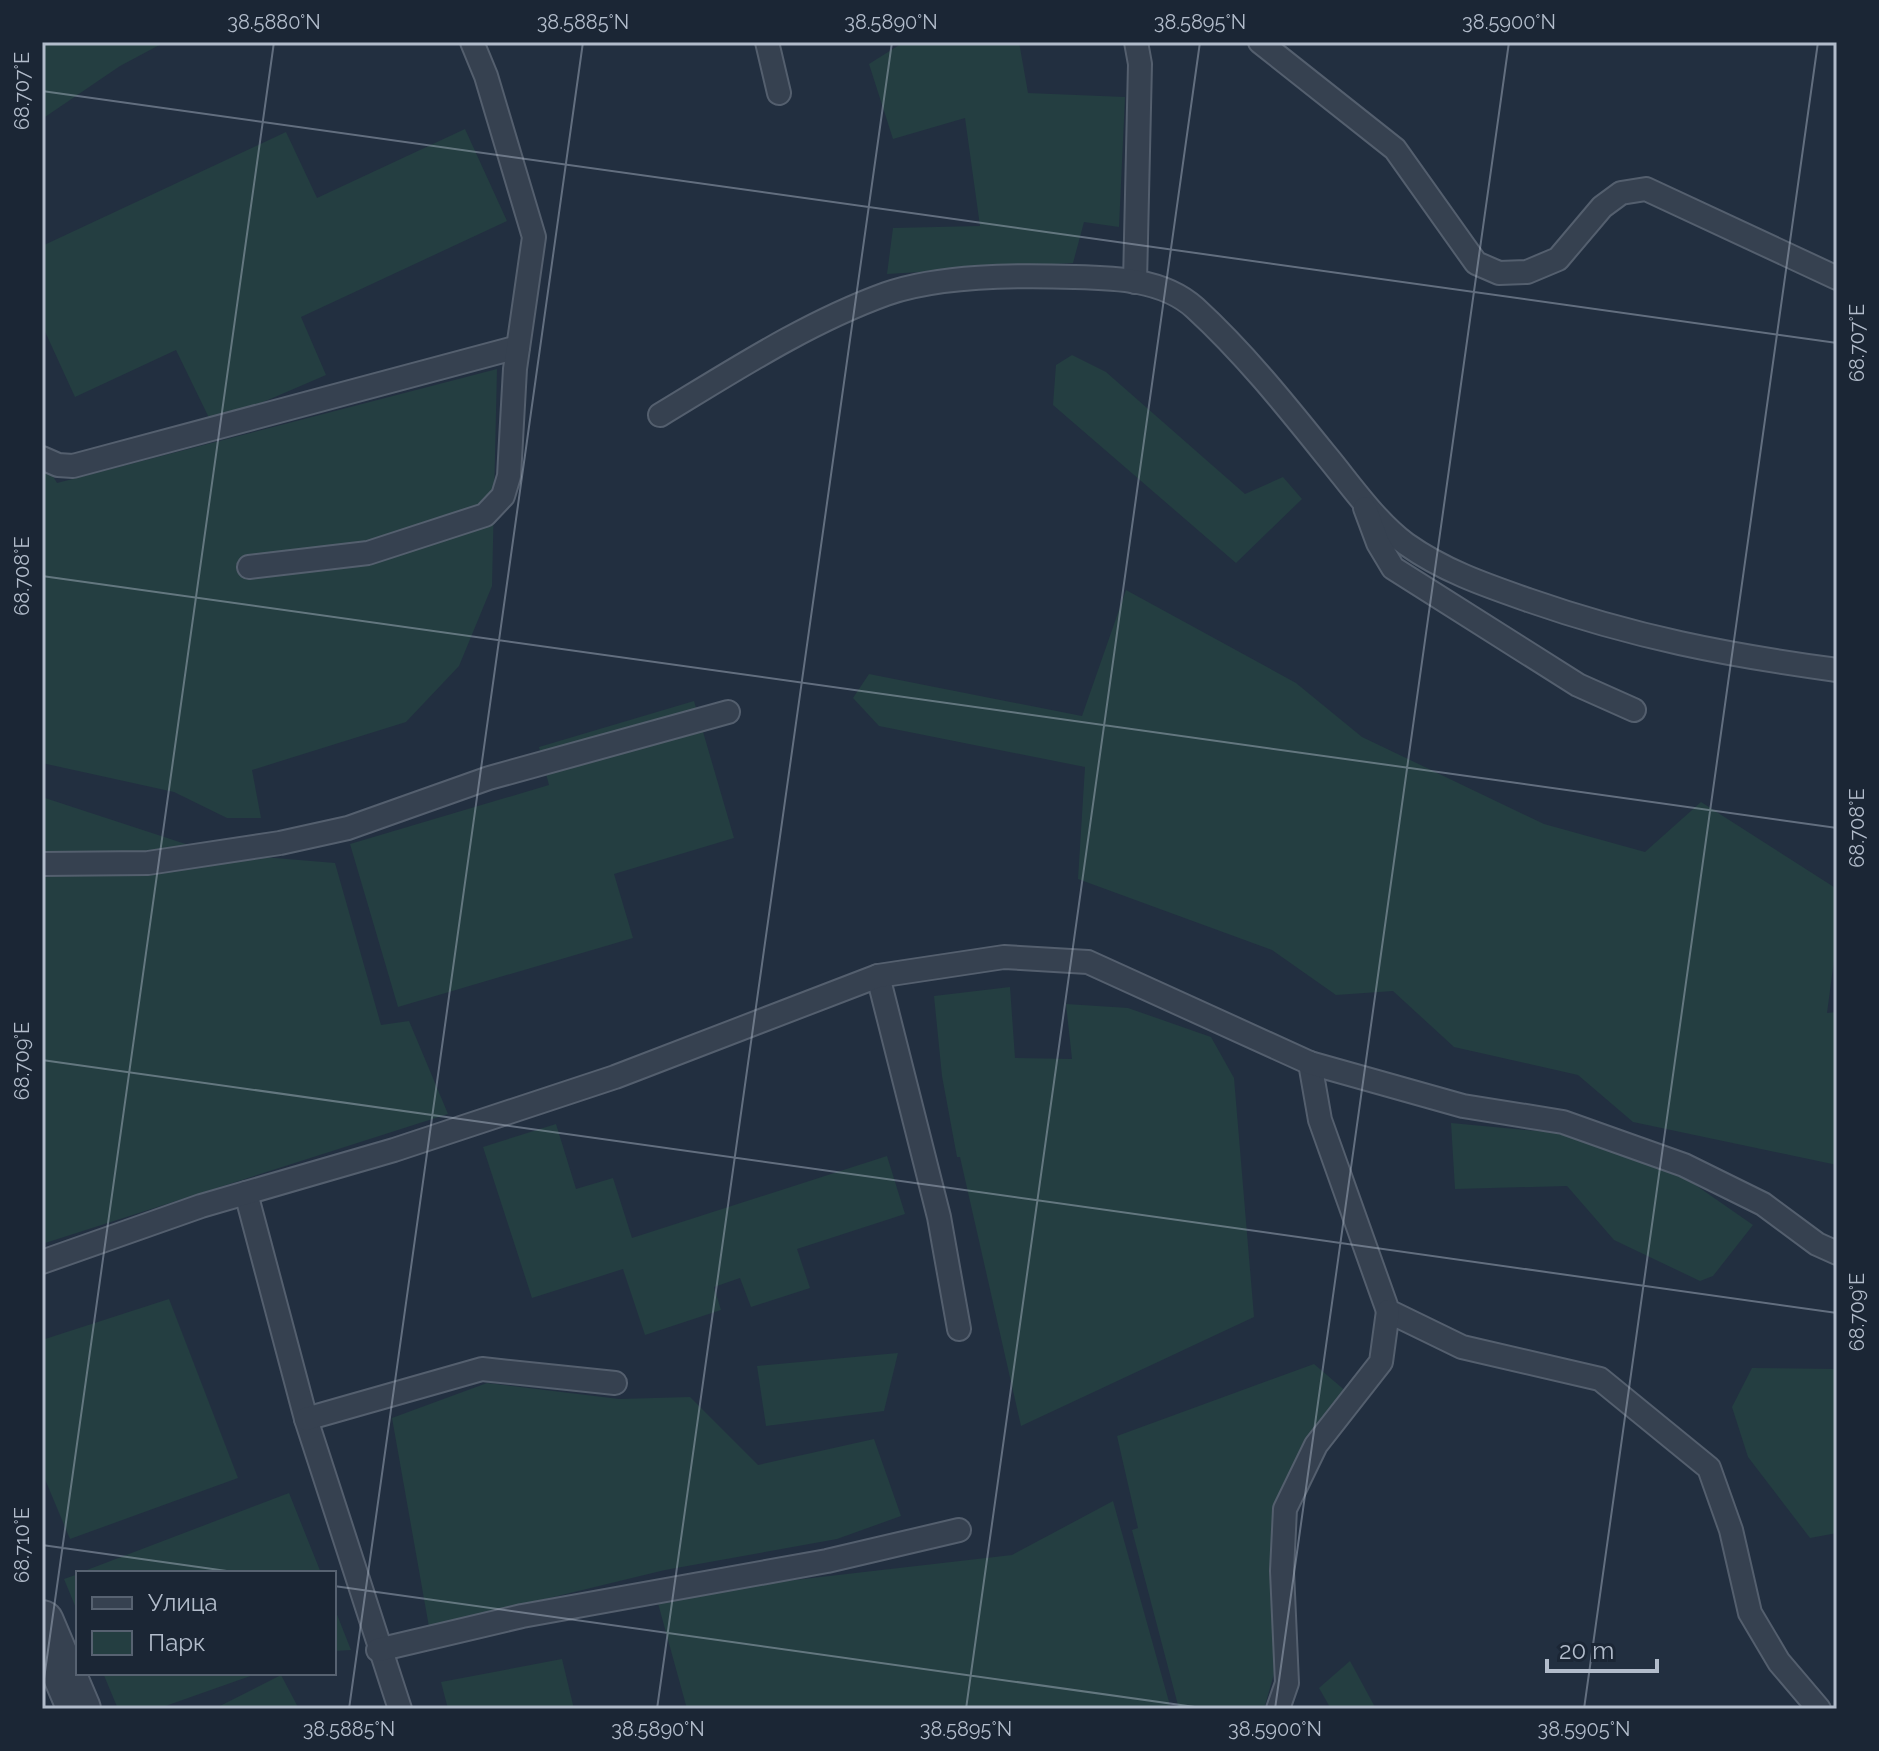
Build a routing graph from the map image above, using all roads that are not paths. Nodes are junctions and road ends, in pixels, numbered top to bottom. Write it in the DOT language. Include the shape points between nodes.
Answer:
graph roads {
  1 [pos="472,42"];
  2 [pos="767,42"];
  3 [pos="1136,42"];
  4 [pos="1260,42"];
  5 [pos="779,93"];
  6 [pos="1837,278"];
  7 [pos="1135,282"];
  8 [pos="518,347"];
  9 [pos="660,415"];
  10 [pos="42,458"];
  11 [pos="1362,500"];
  12 [pos="249,567"];
  13 [pos="1837,670"];
  14 [pos="1634,710"];
  15 [pos="728,712"];
  16 [pos="42,864"];
  17 [pos="878,976"];
  18 [pos="1310,1063"];
  19 [pos="246,1193"];
  20 [pos="1837,1253"];
  21 [pos="42,1262"];
  22 [pos="1388,1311"];
  23 [pos="959,1329"];
  24 [pos="615,1383"];
  25 [pos="306,1419"];
  26 [pos="959,1530"];
  27 [pos="42,1622"];
  28 [pos="378,1650"];
  29 [pos="79,1709"];
  30 [pos="400,1709"];
  31 [pos="1278,1709"];
  32 [pos="1819,1709"];
  1 -- 8 [label="lane" via="534,237"];
  2 -- 5 [label="lane"];
  3 -- 7 [label="lane" via="1140,64"];
  4 -- 6 [label="lane" via="1395,149 1476,263 1499,273 1527,272 1558,259 1602,207 1621,193 1646,189"];
  7 -- 9 [label="lane" via="1027,275 889,293 823,321"];
  7 -- 11 [label="lane" via="1156,285 1192,305 1261,375"];
  8 -- 10 [label="lane" via="73,466"];
  8 -- 12 [label="lane" via="509,476 503,496 485,515 368,553"];
  11 -- 13 [label="lane" via="1403,542 1451,573 1675,645"];
  11 -- 14 [label="lane" via="1393,568 1578,685"];
  15 -- 16 [label="lane" via="489,778 334,831 148,863"];
  17 -- 18 [label="lane" via="1004,957 1088,962"];
  17 -- 19 [label="lane" via="615,1077"];
  17 -- 23 [label="lane" via="939,1217"];
  18 -- 20 [label="lane" via="1463,1106 1563,1122 1684,1165 1763,1204"];
  18 -- 22 [label="lane" via="1320,1120"];
  19 -- 21 [label="lane"];
  19 -- 25 [label="lane"];
  22 -- 31 [label="lane" via="1381,1362 1316,1445 1285,1509 1287,1683"];
  22 -- 32 [label="lane" via="1462,1347 1600,1379 1709,1468 1731,1530 1750,1613 1779,1662"];
  24 -- 25 [label="lane" via="482,1369"];
  25 -- 28 [label="lane"];
  26 -- 28 [label="lane" via="827,1561 522,1616"];
  27 -- 29 [label="street"];
  28 -- 30 [label="lane"];
}
